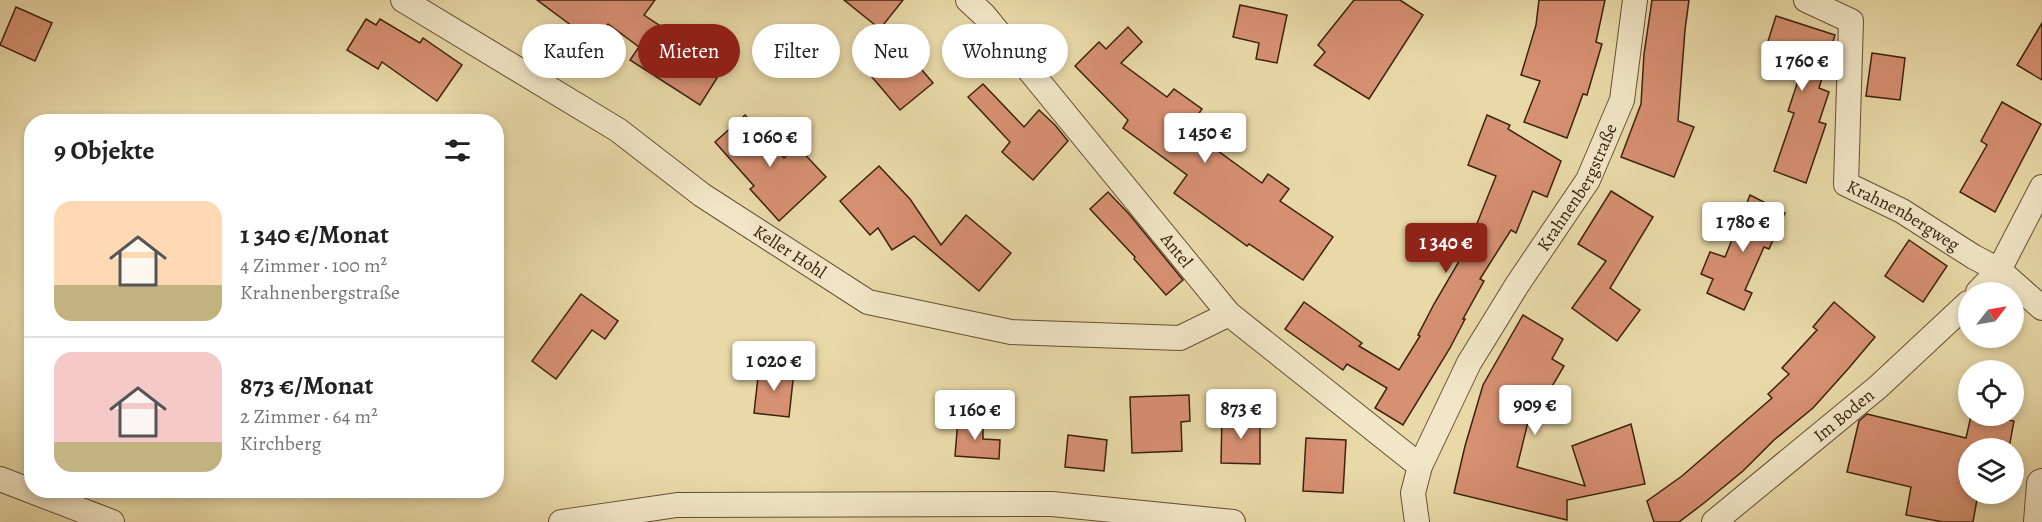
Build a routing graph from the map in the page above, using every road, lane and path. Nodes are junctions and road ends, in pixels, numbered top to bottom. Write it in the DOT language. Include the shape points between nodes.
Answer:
graph roads {
  1 [pos="403,0"];
  2 [pos="968,0"];
  3 [pos="1635,0"];
  4 [pos="1806,0"];
  5 [pos="2042,187"];
  6 [pos="1999,270"];
  7 [pos="1988,282"];
  8 [pos="2042,308"];
  9 [pos="1958,312"];
  10 [pos="1229,314"];
  11 [pos="1420,466"];
  12 [pos="0,479"];
  13 [pos="2042,484"];
  14 [pos="24,488"];
  15 [pos="49,498"];
  16 [pos="112,522"];
  17 [pos="561,522"];
  18 [pos="1233,522"];
  19 [pos="1417,522"];
  20 [pos="1714,522"];
  21 [pos="2039,522"];
  1 -- 10 [label="street, Keller Hohl" via="618,130 702,195 868,302 1011,332 1180,338"];
  2 -- 10 [label="street, Antel"];
  3 -- 11 [label="street, Krahnenbergstraße" via="1622,100 1588,180 1469,363"];
  4 -- 6 [label="street, Krahnenbergweg" via="1851,21 1846,184 1902,211"];
  5 -- 6 [label="street"];
  6 -- 7 [label="street"];
  6 -- 8 [label="street, Krahnenbergweg"];
  9 -- 20 [label="street, Im Boden" via="1878,387"];
  10 -- 11 [label="street, Antel"];
  11 -- 19 [label="street, Krahnenbergstraße" via="1413,493"];
  12 -- 14 [label="street"];
  13 -- 21 [label="street"];
  15 -- 16 [label="street"];
  17 -- 18 [label="street" via="677,505 1052,504"];
}
